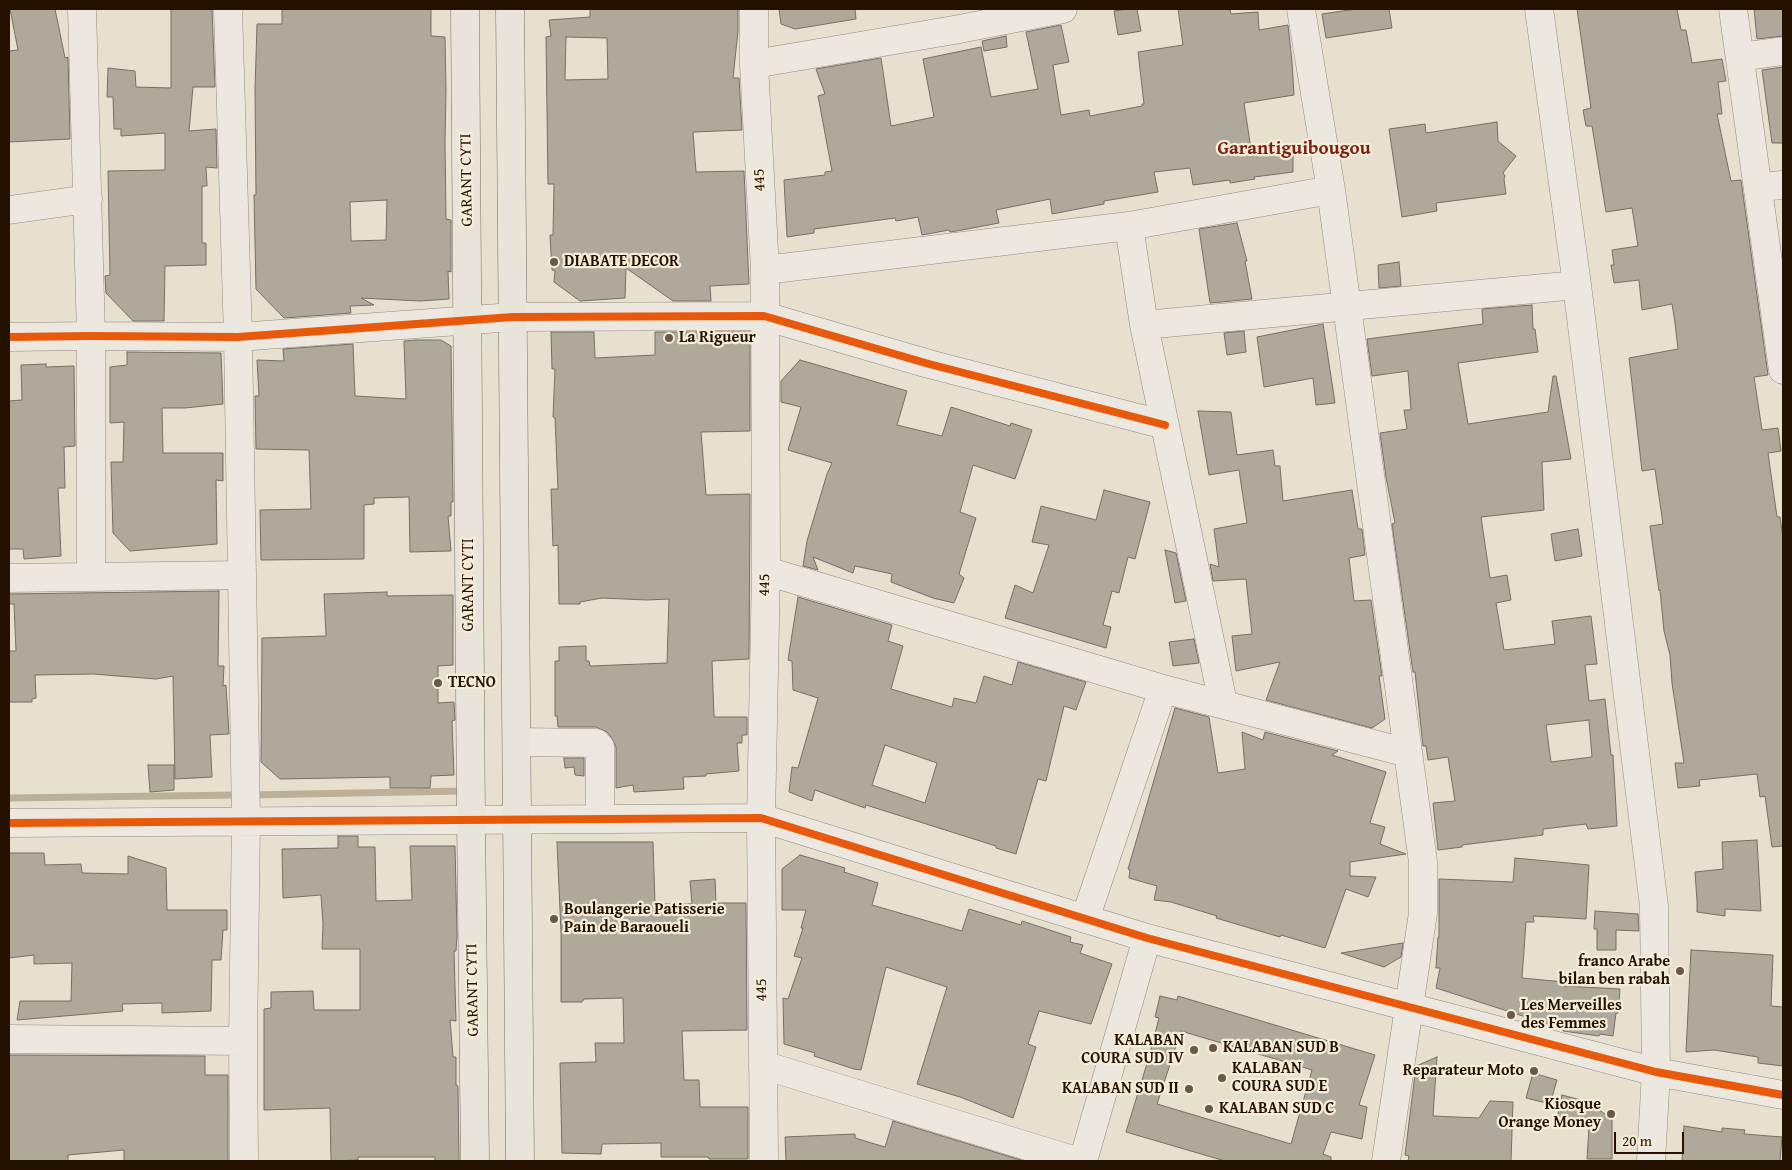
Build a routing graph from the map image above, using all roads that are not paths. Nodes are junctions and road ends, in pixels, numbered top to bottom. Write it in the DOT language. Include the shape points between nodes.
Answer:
graph roads {
  1 [pos="82,9"];
  2 [pos="228,9"];
  3 [pos="465,9"];
  4 [pos="510,9"];
  5 [pos="754,9"];
  6 [pos="1063,9"];
  7 [pos="1301,9"];
  8 [pos="1539,9"];
  9 [pos="1733,9"];
  10 [pos="1783,51"];
  11 [pos="1740,57"];
  12 [pos="754,64"];
  13 [pos="1770,186"];
  14 [pos="1331,190"];
  15 [pos="88,199"];
  16 [pos="9,210"];
  17 [pos="1129,226"];
  18 [pos="765,270"];
  19 [pos="1577,285"];
  20 [pos="1347,306"];
  21 [pos="764,316"];
  22 [pos="513,317"];
  23 [pos="468,320"];
  24 [pos="1144,325"];
  25 [pos="91,336"];
  26 [pos="238,337"];
  27 [pos="9,338"];
  28 [pos="1781,341"];
  29 [pos="1783,370"];
  30 [pos="1165,425"];
  31 [pos="766,571"];
  32 [pos="242,576"];
  33 [pos="91,577"];
  34 [pos="9,578"];
  35 [pos="1163,689"];
  36 [pos="1222,703"];
  37 [pos="517,742"];
  38 [pos="1408,752"];
  39 [pos="761,818"];
  40 [pos="600,819"];
  41 [pos="471,820"];
  42 [pos="517,820"];
  43 [pos="246,821"];
  44 [pos="9,823"];
  45 [pos="1085,919"];
  46 [pos="1147,938"];
  47 [pos="1410,1008"];
  48 [pos="9,1039"];
  49 [pos="242,1041"];
  50 [pos="763,1065"];
  51 [pos="1656,1072"];
  52 [pos="1783,1095"];
  53 [pos="244,1161"];
  54 [pos="475,1161"];
  55 [pos="520,1161"];
  56 [pos="764,1161"];
  57 [pos="1076,1161"];
  58 [pos="1084,1161"];
  59 [pos="1386,1161"];
  60 [pos="1651,1161"];
  1 -- 15 [label="street"];
  2 -- 26 [label="street"];
  3 -- 23 [label="main road, GARANT CYTI"];
  4 -- 22 [label="main road"];
  5 -- 12 [label="street, 445"];
  6 -- 12 [label="street"];
  7 -- 14 [label="street"];
  8 -- 19 [label="street"];
  9 -- 11 [label="street"];
  10 -- 11 [label="street"];
  11 -- 13 [label="street"];
  12 -- 18 [label="street, 445"];
  13 -- 28 [label="street"];
  14 -- 17 [label="street"];
  14 -- 20 [label="street"];
  15 -- 16 [label="street"];
  15 -- 25 [label="street"];
  17 -- 18 [label="street"];
  17 -- 24 [label="street"];
  18 -- 21 [label="street, 445"];
  19 -- 20 [label="street"];
  19 -- 51 [label="street" via="1654,906"];
  20 -- 24 [label="street"];
  20 -- 38 [label="street"];
  21 -- 22 [label="street"];
  21 -- 30 [label="street" via="929,364"];
  21 -- 31 [label="street, 445"];
  22 -- 23 [label="street"];
  22 -- 37 [label="main road"];
  23 -- 26 [label="street"];
  23 -- 41 [label="main road, GARANT CYTI"];
  24 -- 30 [label="street"];
  25 -- 26 [label="street"];
  25 -- 27 [label="street"];
  25 -- 33 [label="street"];
  26 -- 32 [label="street"];
  28 -- 29 [label="street"];
  30 -- 36 [label="street"];
  31 -- 35 [label="street"];
  31 -- 39 [label="street, 445"];
  32 -- 33 [label="street"];
  32 -- 43 [label="street"];
  33 -- 34 [label="street"];
  35 -- 36 [label="street"];
  35 -- 45 [label="street"];
  36 -- 38 [label="street"];
  37 -- 40 [label="street" via="596,743 600,747"];
  37 -- 42 [label="main road"];
  38 -- 47 [label="street" via="1423,862 1422,913"];
  39 -- 40 [label="street"];
  39 -- 45 [label="street"];
  39 -- 50 [label="street, 445"];
  40 -- 42 [label="street"];
  41 -- 42 [label="street"];
  41 -- 43 [label="street"];
  41 -- 54 [label="main road, GARANT CYTI"];
  42 -- 55 [label="main road"];
  43 -- 44 [label="street"];
  43 -- 49 [label="street"];
  45 -- 46 [label="street"];
  46 -- 47 [label="street"];
  46 -- 58 [label="street"];
  47 -- 51 [label="street"];
  47 -- 59 [label="street"];
  48 -- 49 [label="street"];
  49 -- 53 [label="street"];
  50 -- 56 [label="street, 445"];
  50 -- 57 [label="street"];
  51 -- 52 [label="street"];
  51 -- 60 [label="street"];
}
